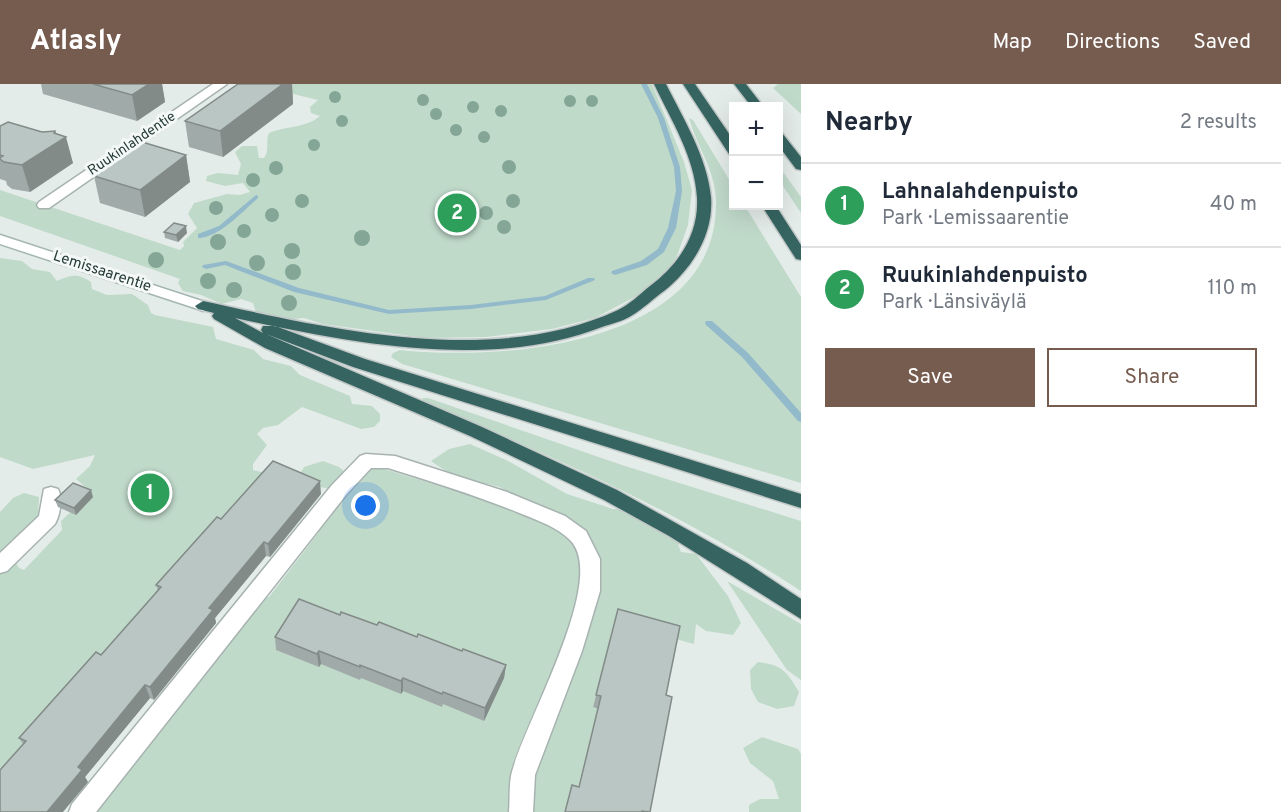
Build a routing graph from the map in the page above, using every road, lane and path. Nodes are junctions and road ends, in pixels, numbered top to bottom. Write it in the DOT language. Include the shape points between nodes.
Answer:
graph roads {
  1 [pos="221,84"];
  2 [pos="660,84"];
  3 [pos="689,84"];
  4 [pos="741,84"];
  5 [pos="754,102"];
  6 [pos="783,143"];
  7 [pos="729,144"];
  8 [pos="801,166"];
  9 [pos="44,205"];
  10 [pos="772,210"];
  11 [pos="0,239"];
  12 [pos="801,256"];
  13 [pos="203,306"];
  14 [pos="51,494"];
  15 [pos="801,501"];
  16 [pos="0,565"];
  17 [pos="801,610"];
  18 [pos="81,812"];
  19 [pos="521,812"];
  1 -- 9 [label="street, Ruukinlahdentie"];
  2 -- 13 [label="highway" via="696,162 704,201 698,241 660,289 612,320 573,333 524,341 460,344 403,342 315,331"];
  3 -- 7 [label="highway"];
  4 -- 5 [label="highway"];
  6 -- 8 [label="highway"];
  10 -- 12 [label="highway"];
  11 -- 13 [label="street, Lemissaarentie"];
  13 -- 15 [label="highway" via="359,363"];
  13 -- 17 [label="highway" via="271,344 608,493 718,555"];
  14 -- 16 [label="street" via="48,519"];
  18 -- 19 [label="street" via="339,490 366,461 388,461 500,497 558,521 579,536 590,560 590,591 523,775"];
}
